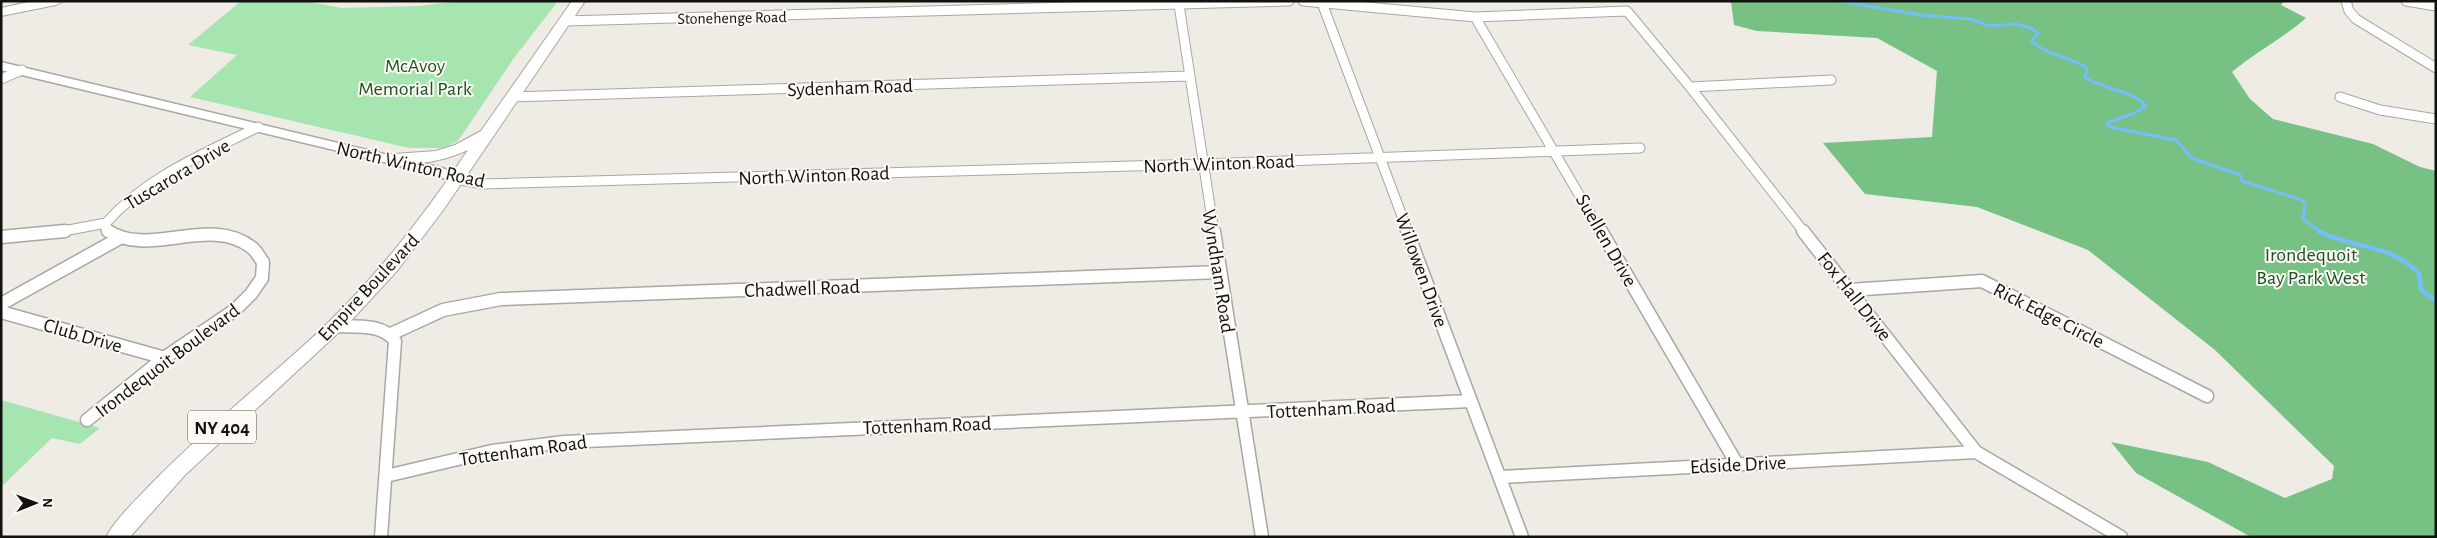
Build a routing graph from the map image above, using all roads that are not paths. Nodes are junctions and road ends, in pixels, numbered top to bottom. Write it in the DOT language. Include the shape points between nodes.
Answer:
graph roads {
  1 [pos="16,1"];
  2 [pos="579,1"];
  3 [pos="968,1"];
  4 [pos="1289,1"];
  5 [pos="1303,1"];
  6 [pos="2346,1"];
  7 [pos="2406,1"];
  8 [pos="55,2"];
  9 [pos="1322,3"];
  10 [pos="1,4"];
  11 [pos="1179,5"];
  12 [pos="2436,6"];
  13 [pos="966,11"];
  14 [pos="1,12"];
  15 [pos="1475,17"];
  16 [pos="565,21"];
  17 [pos="1,66"];
  18 [pos="2436,68"];
  19 [pos="22,70"];
  20 [pos="1189,76"];
  21 [pos="1,79"];
  22 [pos="1832,80"];
  23 [pos="1690,87"];
  24 [pos="511,97"];
  25 [pos="2340,97"];
  26 [pos="2436,119"];
  27 [pos="258,127"];
  28 [pos="489,130"];
  29 [pos="1640,148"];
  30 [pos="1555,152"];
  31 [pos="1380,157"];
  32 [pos="385,158"];
  33 [pos="1203,164"];
  34 [pos="456,179"];
  35 [pos="106,223"];
  36 [pos="1,237"];
  37 [pos="118,239"];
  38 [pos="1220,272"];
  39 [pos="1850,290"];
  40 [pos="1,304"];
  41 [pos="1,312"];
  42 [pos="335,326"];
  43 [pos="391,334"];
  44 [pos="165,358"];
  45 [pos="2207,396"];
  46 [pos="1471,401"];
  47 [pos="1242,412"];
  48 [pos="87,420"];
  49 [pos="1976,452"];
  50 [pos="1737,464"];
  51 [pos="386,476"];
  52 [pos="1500,477"];
  53 [pos="117,537"];
  54 [pos="382,537"];
  55 [pos="1262,537"];
  56 [pos="1522,537"];
  57 [pos="2121,537"];
  1 -- 10 [label="highway"];
  2 -- 16 [label="main road, Empire Boulevard / NY 404"];
  3 -- 13 [label="street"];
  4 -- 11 [label="street, Stonehenge Road"];
  5 -- 9 [label="street"];
  6 -- 18 [label="street" via="2356,19"];
  7 -- 12 [label="street"];
  8 -- 14 [label="highway"];
  9 -- 15 [label="street"];
  9 -- 31 [label="street, Willowen Drive"];
  11 -- 13 [label="street, Stonehenge Road"];
  11 -- 20 [label="street, Wyndham Road"];
  13 -- 16 [label="street, Stonehenge Road"];
  15 -- 23 [label="street, Fox Hall Drive" via="1627,11"];
  15 -- 30 [label="street, Suellen Drive"];
  16 -- 24 [label="main road, Empire Boulevard / NY 404"];
  17 -- 19 [label="main road, North Winton Road"];
  19 -- 21 [label="street"];
  19 -- 27 [label="main road, North Winton Road"];
  20 -- 24 [label="street, Sydenham Road"];
  20 -- 33 [label="street, Wyndham Road"];
  22 -- 23 [label="street"];
  23 -- 39 [label="street, Fox Hall Drive"];
  24 -- 28 [label="main road, Empire Boulevard / NY 404"];
  25 -- 26 [label="street" via="2380,110"];
  27 -- 32 [label="main road, North Winton Road"];
  27 -- 35 [label="street, Tuscarora Drive" via="138,192"];
  28 -- 32 [label="main road" via="473,142 447,153 419,158"];
  28 -- 34 [label="main road, Empire Boulevard / NY 404"];
  29 -- 30 [label="street, North Winton Road"];
  30 -- 31 [label="street, North Winton Road"];
  30 -- 50 [label="street, Suellen Drive"];
  31 -- 33 [label="street, North Winton Road"];
  31 -- 46 [label="street, Willowen Drive"];
  32 -- 34 [label="main road, North Winton Road"];
  33 -- 34 [label="street, North Winton Road" via="482,184"];
  33 -- 38 [label="street, Wyndham Road"];
  34 -- 42 [label="main road, Empire Boulevard / NY 404" via="398,259"];
  35 -- 36 [label="street" via="50,234"];
  35 -- 37 [label="street, Tuscarora Drive" via="106,230"];
  37 -- 40 [label="street, Tuscarora Drive"];
  37 -- 44 [label="street, Irondequoit Boulevard" via="198,235 238,240 252,247 260,256 264,268 260,282 248,300"];
  38 -- 43 [label="street, Chadwell Road" via="501,299 443,310"];
  38 -- 47 [label="street, Wyndham Road"];
  39 -- 45 [label="street, Rick Edge Circle" via="1982,281"];
  39 -- 49 [label="street, Fox Hall Drive"];
  41 -- 44 [label="street, Club Drive"];
  42 -- 43 [label="street" via="382,330"];
  42 -- 53 [label="main road, Empire Boulevard / NY 404" via="183,463"];
  43 -- 51 [label="street" via="396,345"];
  44 -- 48 [label="street, Irondequoit Boulevard"];
  46 -- 47 [label="street, Tottenham Road"];
  46 -- 52 [label="street, Willowen Drive"];
  47 -- 51 [label="street, Tottenham Road" via="564,442 492,451"];
  47 -- 55 [label="street, Wyndham Road"];
  49 -- 50 [label="street, Edside Drive"];
  49 -- 57 [label="street, Fox Hall Drive"];
  50 -- 52 [label="street, Edside Drive"];
  51 -- 54 [label="street"];
  52 -- 56 [label="street, Willowen Drive"];
}
